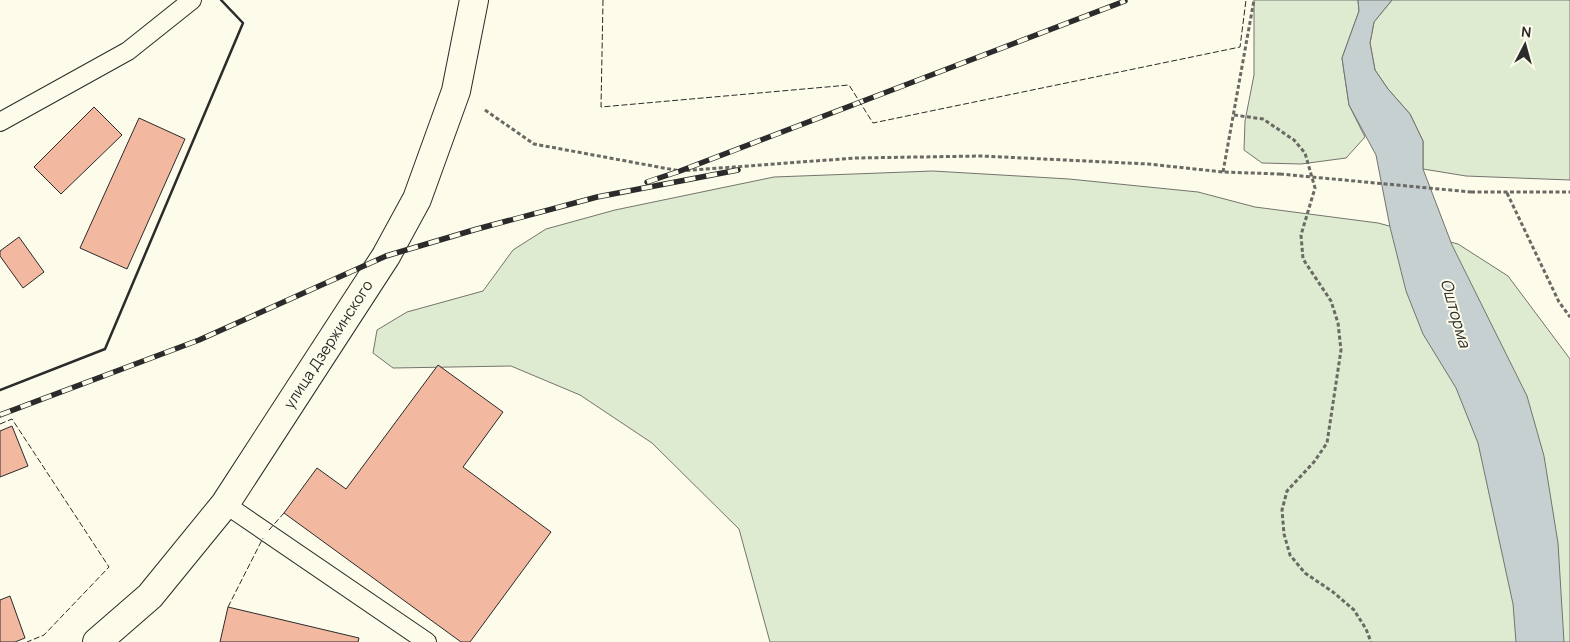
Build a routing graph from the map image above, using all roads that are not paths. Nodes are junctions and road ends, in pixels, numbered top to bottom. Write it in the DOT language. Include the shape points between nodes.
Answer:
graph roads {
  1 [pos="192,0"];
  2 [pos="474,0"];
  3 [pos="0,122"];
  4 [pos="225,504"];
  5 [pos="97,642"];
  6 [pos="427,642"];
  1 -- 3 [label="lane" via="128,51"];
  2 -- 4 [label="street, улица Дзержинского" via="456,91 417,199 386,256"];
  4 -- 5 [label="street, улица Дзержинского" via="150,596"];
  4 -- 6 [label="lane"];
}
